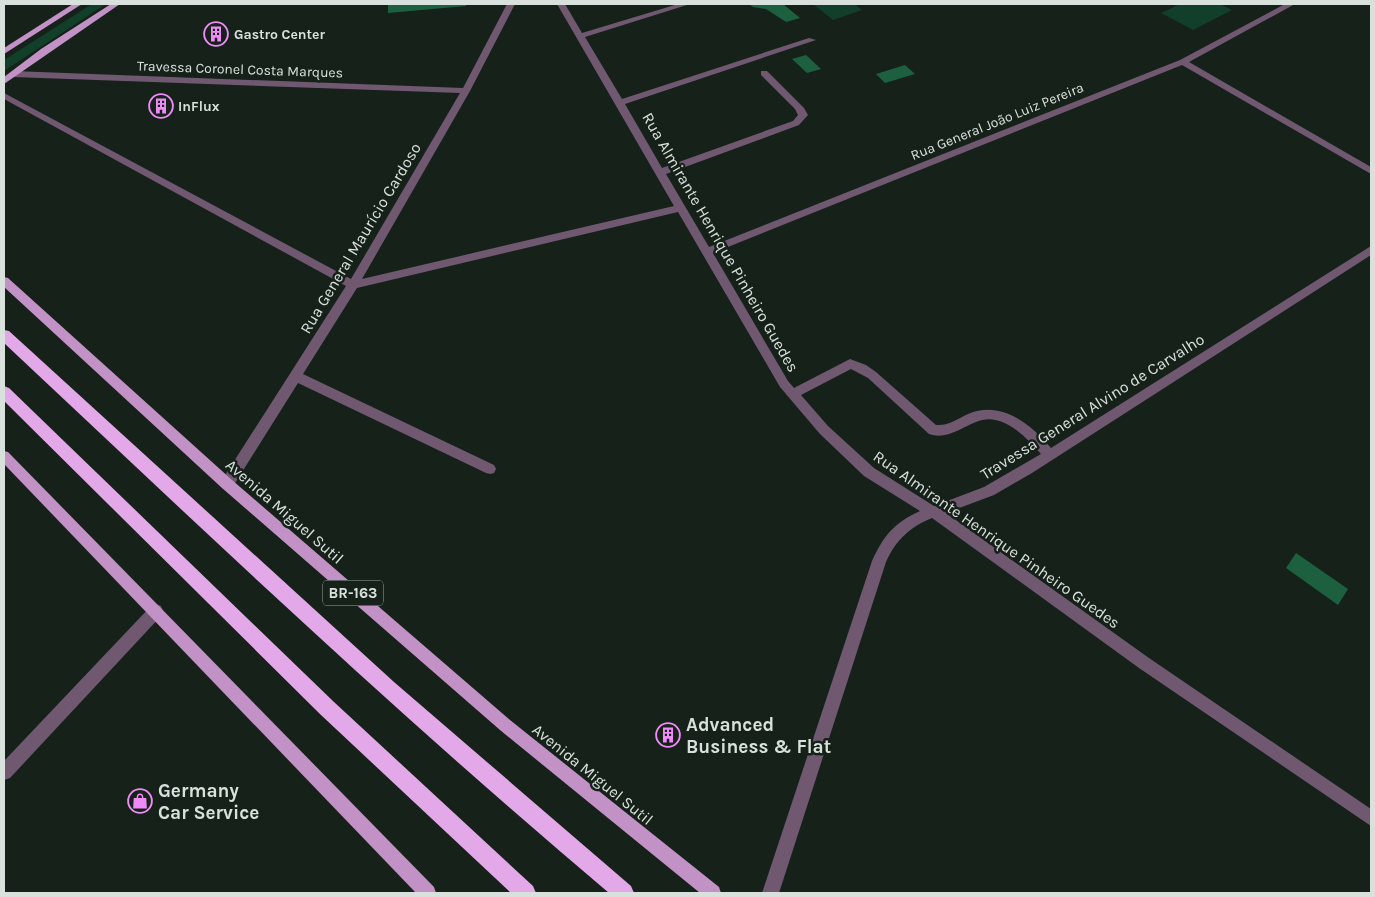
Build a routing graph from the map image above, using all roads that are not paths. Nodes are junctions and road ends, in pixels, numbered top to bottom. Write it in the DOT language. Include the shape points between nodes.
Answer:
graph roads {
  1 [pos="78,4"];
  2 [pos="116,4"];
  3 [pos="511,4"];
  4 [pos="561,4"];
  5 [pos="686,4"];
  6 [pos="1291,4"];
  7 [pos="581,36"];
  8 [pos="812,40"];
  9 [pos="4,52"];
  10 [pos="1183,62"];
  11 [pos="764,72"];
  12 [pos="13,74"];
  13 [pos="4,81"];
  14 [pos="466,91"];
  15 [pos="4,96"];
  16 [pos="620,102"];
  17 [pos="1371,171"];
  18 [pos="661,172"];
  19 [pos="681,208"];
  20 [pos="1371,250"];
  21 [pos="706,252"];
  22 [pos="4,281"];
  23 [pos="354,285"];
  24 [pos="4,335"];
  25 [pos="295,376"];
  26 [pos="4,392"];
  27 [pos="793,394"];
  28 [pos="1050,455"];
  29 [pos="4,456"];
  30 [pos="490,469"];
  31 [pos="227,484"];
  32 [pos="934,512"];
  33 [pos="156,611"];
  34 [pos="4,772"];
  35 [pos="1371,818"];
  36 [pos="428,893"];
  37 [pos="526,893"];
  38 [pos="624,893"];
  39 [pos="712,893"];
  40 [pos="770,893"];
  1 -- 9 [label="main road"];
  2 -- 12 [label="main road"];
  3 -- 14 [label="street, Rua General Maurício Cardoso"];
  4 -- 7 [label="street, Rua Almirante Henrique Pinheiro Guedes"];
  5 -- 7 [label="street"];
  6 -- 10 [label="street, Rua General João Luiz Pereira"];
  7 -- 16 [label="street, Rua Almirante Henrique Pinheiro Guedes"];
  8 -- 16 [label="street"];
  10 -- 17 [label="street"];
  10 -- 21 [label="street, Rua General João Luiz Pereira"];
  11 -- 18 [label="street" via="800,108 803,115 796,123"];
  12 -- 13 [label="main road"];
  12 -- 14 [label="street, Travessa Coronel Costa Marques"];
  14 -- 23 [label="street, Rua General Maurício Cardoso"];
  15 -- 23 [label="street"];
  16 -- 18 [label="street, Rua Almirante Henrique Pinheiro Guedes"];
  18 -- 19 [label="street, Rua Almirante Henrique Pinheiro Guedes"];
  19 -- 21 [label="street, Rua Almirante Henrique Pinheiro Guedes"];
  19 -- 23 [label="street"];
  20 -- 28 [label="street, Travessa General Alvino de Carvalho"];
  21 -- 27 [label="street, Rua Almirante Henrique Pinheiro Guedes"];
  22 -- 31 [label="main road, Avenida Miguel Sutil / BR-163"];
  23 -- 25 [label="street, Rua General Maurício Cardoso"];
  24 -- 38 [label="highway, BR-163" via="236,552 491,782"];
  25 -- 30 [label="street"];
  25 -- 31 [label="street, Rua General Maurício Cardoso"];
  26 -- 37 [label="highway" via="214,598"];
  27 -- 28 [label="street" via="850,364 862,368 933,430 946,432 992,413 1030,432"];
  27 -- 32 [label="street, Rua Almirante Henrique Pinheiro Guedes" via="824,430 869,472"];
  28 -- 32 [label="street, Travessa General Alvino de Carvalho" via="988,491"];
  29 -- 33 [label="main road"];
  31 -- 39 [label="main road, Avenida Miguel Sutil / BR-163" via="505,725"];
  32 -- 35 [label="street, Rua Almirante Henrique Pinheiro Guedes" via="1144,663"];
  32 -- 40 [label="street, Travessa General Alvino de Carvalho" via="910,520 885,544"];
  33 -- 34 [label="street"];
  33 -- 36 [label="main road"];
}
